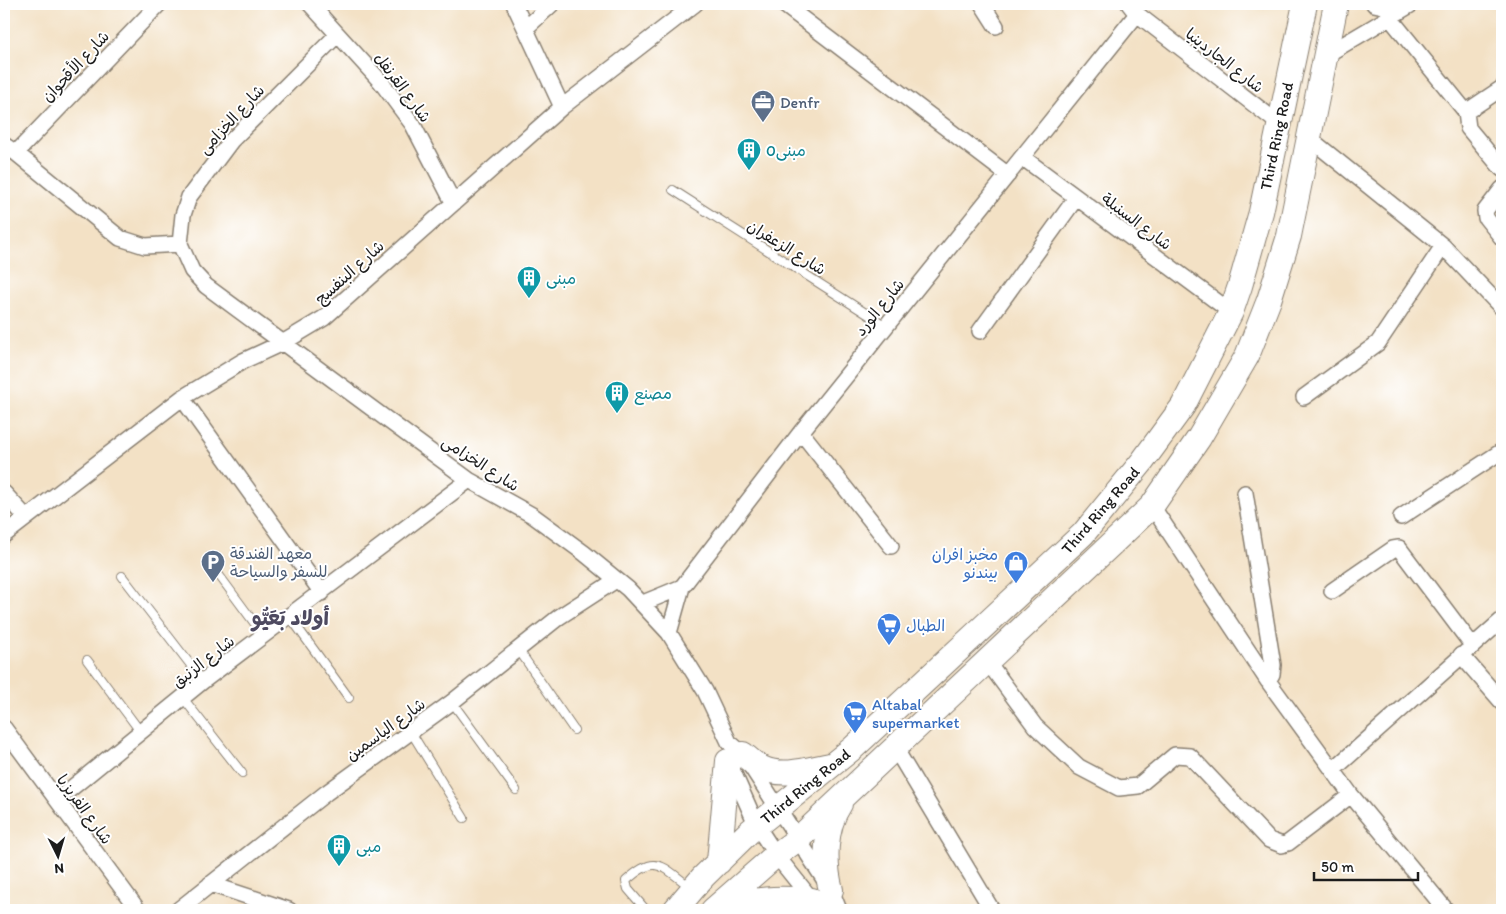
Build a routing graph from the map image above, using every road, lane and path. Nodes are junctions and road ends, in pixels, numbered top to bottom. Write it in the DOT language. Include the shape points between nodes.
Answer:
graph roads {
  1 [pos="159,4"];
  2 [pos="310,4"];
  3 [pos="514,4"];
  4 [pos="552,4"];
  5 [pos="695,4"];
  6 [pos="783,4"];
  7 [pos="982,4"];
  8 [pos="1305,4"];
  9 [pos="1336,4"];
  10 [pos="1374,4"];
  11 [pos="1133,9"];
  12 [pos="1401,11"];
  13 [pos="996,26"];
  14 [pos="526,28"];
  15 [pos="337,35"];
  16 [pos="1326,55"];
  17 [pos="1502,88"];
  18 [pos="562,107"];
  19 [pos="1466,112"];
  20 [pos="1278,123"];
  21 [pos="1309,138"];
  22 [pos="10,149"];
  23 [pos="1022,157"];
  24 [pos="1502,169"];
  25 [pos="1008,175"];
  26 [pos="1502,189"];
  27 [pos="673,190"];
  28 [pos="1076,198"];
  29 [pos="453,202"];
  30 [pos="1502,238"];
  31 [pos="180,244"];
  32 [pos="1443,246"];
  33 [pos="1502,308"];
  34 [pos="1231,312"];
  35 [pos="886,326"];
  36 [pos="980,332"];
  37 [pos="284,342"];
  38 [pos="1304,397"];
  39 [pos="182,398"];
  40 [pos="801,432"];
  41 [pos="1502,451"];
  42 [pos="469,480"];
  43 [pos="4,493"];
  44 [pos="1245,493"];
  45 [pos="1152,506"];
  46 [pos="26,517"];
  47 [pos="1401,517"];
  48 [pos="4,535"];
  49 [pos="891,546"];
  50 [pos="210,563"];
  51 [pos="122,576"];
  52 [pos="616,580"];
  53 [pos="682,587"];
  54 [pos="1332,591"];
  55 [pos="322,593"];
  56 [pos="643,603"];
  57 [pos="290,617"];
  58 [pos="1502,620"];
  59 [pos="669,633"];
  60 [pos="264,636"];
  61 [pos="518,649"];
  62 [pos="1467,650"];
  63 [pos="86,660"];
  64 [pos="987,661"];
  65 [pos="203,681"];
  66 [pos="1268,681"];
  67 [pos="183,698"];
  68 [pos="349,698"];
  69 [pos="452,702"];
  70 [pos="1502,702"];
  71 [pos="4,728"];
  72 [pos="140,730"];
  73 [pos="574,730"];
  74 [pos="411,732"];
  75 [pos="896,748"];
  76 [pos="733,752"];
  77 [pos="832,764"];
  78 [pos="1333,770"];
  79 [pos="242,773"];
  80 [pos="516,790"];
  81 [pos="848,792"];
  82 [pos="1351,796"];
  83 [pos="57,800"];
  84 [pos="778,809"];
  85 [pos="464,818"];
  86 [pos="757,826"];
  87 [pos="798,839"];
  88 [pos="776,855"];
  89 [pos="719,862"];
  90 [pos="210,884"];
  91 [pos="693,889"];
  92 [pos="829,903"];
  93 [pos="138,910"];
  94 [pos="178,910"];
  95 [pos="289,910"];
  96 [pos="646,910"];
  97 [pos="675,910"];
  98 [pos="713,910"];
  99 [pos="722,910"];
  100 [pos="992,910"];
  101 [pos="1446,910"];
  1 -- 22 [label="street, شارع الأقحوان"];
  2 -- 15 [label="street, شارع القرنفل"];
  3 -- 14 [label="street"];
  4 -- 14 [label="street"];
  5 -- 18 [label="street, شارع البنفسج"];
  6 -- 25 [label="street"];
  7 -- 13 [label="street"];
  8 -- 20 [label="main road, Third Ring Road"];
  9 -- 16 [label="main road, Third Ring Road"];
  10 -- 12 [label="street"];
  11 -- 20 [label="street, شارع الجاردينيا"];
  11 -- 23 [label="street, شارع الورد"];
  12 -- 16 [label="street"];
  12 -- 19 [label="street"];
  14 -- 18 [label="street"];
  15 -- 29 [label="street, شارع القرنفل" via="381,82 413,125"];
  15 -- 31 [label="street, شارع الخزامى" via="231,141 200,181 189,197"];
  16 -- 21 [label="main road, Third Ring Road"];
  17 -- 19 [label="street"];
  18 -- 29 [label="street, شارع البنفسج"];
  19 -- 24 [label="street" via="1468,128"];
  20 -- 34 [label="main road, Third Ring Road" via="1261,212"];
  21 -- 32 [label="street"];
  21 -- 45 [label="main road, Third Ring Road" via="1289,236 1247,356"];
  22 -- 31 [label="street" via="120,238 145,246"];
  23 -- 25 [label="street, شارع الورد"];
  23 -- 28 [label="street, شارع السنبلة"];
  25 -- 35 [label="street, شارع الورد"];
  26 -- 30 [label="street" via="1485,211 1486,218"];
  27 -- 35 [label="lane, شارع الزعفران"];
  28 -- 34 [label="street, شارع السنبلة"];
  28 -- 36 [label="street"];
  29 -- 37 [label="street, شارع البنفسج" via="324,318"];
  31 -- 37 [label="street, شارع الخزامى" via="192,270 206,286"];
  32 -- 33 [label="street"];
  32 -- 38 [label="street" via="1378,342"];
  34 -- 77 [label="main road, Third Ring Road" via="1183,406 1083,534"];
  35 -- 40 [label="street, شارع الورد"];
  37 -- 39 [label="street, شارع البنفسج" via="243,361"];
  37 -- 42 [label="street, شارع الخزامى"];
  39 -- 46 [label="street, شارع البنفسج"];
  39 -- 55 [label="street"];
  40 -- 49 [label="street"];
  40 -- 53 [label="street, شارع الورد"];
  41 -- 47 [label="street"];
  42 -- 52 [label="street, شارع الخزامى" via="532,515"];
  42 -- 55 [label="street, شارع الزنبق"];
  43 -- 46 [label="street"];
  44 -- 66 [label="street" via="1272,664"];
  45 -- 64 [label="main road, Third Ring Road"];
  45 -- 66 [label="street"];
  46 -- 48 [label="street, شارع البنفسج"];
  50 -- 60 [label="lane"];
  51 -- 65 [label="lane"];
  52 -- 56 [label="street, شارع الخزامى"];
  52 -- 61 [label="street, شارع الياسمين"];
  53 -- 56 [label="street"];
  53 -- 59 [label="street, شارع الورد"];
  54 -- 62 [label="street" via="1399,548"];
  55 -- 57 [label="street, شارع الزنبق"];
  56 -- 59 [label="street, شارع الخزامى"];
  57 -- 60 [label="street, شارع الزنبق"];
  57 -- 68 [label="lane"];
  58 -- 62 [label="street"];
  59 -- 76 [label="street, شارع الخزامى" via="701,684"];
  60 -- 65 [label="street, شارع الزنبق"];
  61 -- 69 [label="street, شارع الياسمين"];
  61 -- 73 [label="lane"];
  62 -- 70 [label="street"];
  62 -- 78 [label="street"];
  63 -- 72 [label="lane"];
  64 -- 75 [label="main road, Third Ring Road"];
  64 -- 82 [label="street" via="1035,726 1079,767 1119,788 1138,786 1175,755 1190,756 1269,840 1282,845"];
  65 -- 67 [label="street, شارع الزنبق"];
  66 -- 78 [label="street"];
  67 -- 72 [label="street, شارع الزنبق"];
  67 -- 79 [label="lane"];
  69 -- 74 [label="street, شارع الياسمين"];
  69 -- 80 [label="lane"];
  71 -- 83 [label="street, شارع الفريزيا"];
  72 -- 83 [label="street, شارع الزنبق"];
  74 -- 85 [label="lane"];
  74 -- 90 [label="street, شارع الياسمين" via="326,793"];
  75 -- 81 [label="main road, Third Ring Road"];
  75 -- 100 [label="street"];
  76 -- 77 [label="main road" via="763,769 777,772 797,772"];
  76 -- 84 [label="street"];
  76 -- 86 [label="street"];
  76 -- 89 [label="main road"];
  77 -- 84 [label="main road, Third Ring Road"];
  78 -- 82 [label="street"];
  81 -- 87 [label="main road, Third Ring Road"];
  81 -- 92 [label="main road" via="828,834"];
  82 -- 101 [label="street"];
  83 -- 93 [label="street, شارع الفريزيا"];
  84 -- 86 [label="main road, Third Ring Road"];
  84 -- 87 [label="street"];
  86 -- 88 [label="street"];
  86 -- 89 [label="main road, Third Ring Road"];
  87 -- 88 [label="main road, Third Ring Road"];
  87 -- 92 [label="street"];
  88 -- 92 [label="street"];
  88 -- 98 [label="main road, Third Ring Road"];
  89 -- 91 [label="main road, Third Ring Road"];
  90 -- 94 [label="street, شارع الياسمين"];
  90 -- 95 [label="street"];
  91 -- 96 [label="lane" via="658,864 649,864 626,881 628,890"];
  91 -- 97 [label="main road, Third Ring Road"];
  92 -- 99 [label="main road" via="764,900 740,903"];
}
